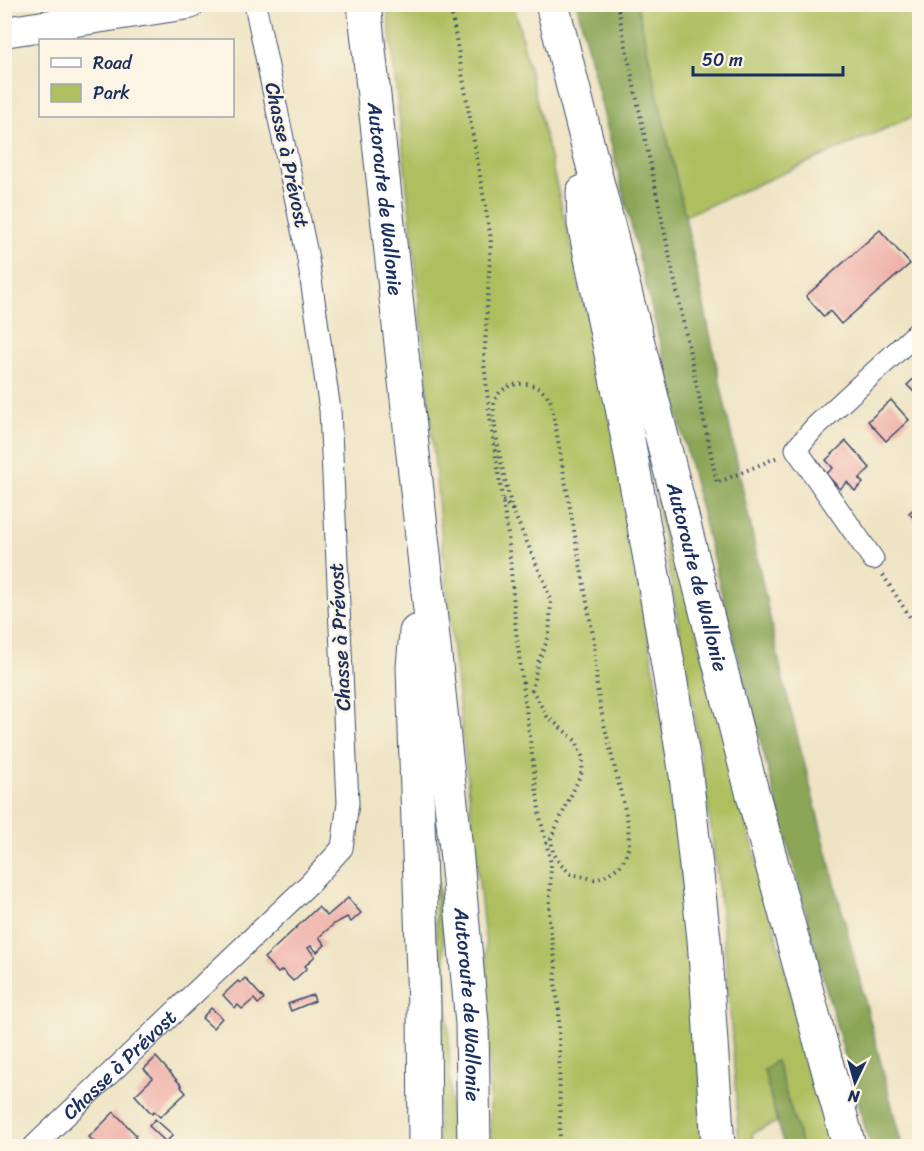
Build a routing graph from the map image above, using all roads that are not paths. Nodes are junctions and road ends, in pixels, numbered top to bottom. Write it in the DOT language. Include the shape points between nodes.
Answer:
graph roads {
  1 [pos="189,4"];
  2 [pos="255,4"];
  3 [pos="364,4"];
  4 [pos="552,4"];
  5 [pos="4,32"];
  6 [pos="580,116"];
  7 [pos="920,330"];
  8 [pos="423,555"];
  9 [pos="873,559"];
  10 [pos="34,1146"];
  11 [pos="425,1146"];
  12 [pos="474,1146"];
  13 [pos="718,1146"];
  14 [pos="849,1146"];
  1 -- 5 [label="main road"];
  2 -- 10 [label="street, Chasse à Prévost" via="308,259 330,410 348,803 342,848 303,890"];
  3 -- 8 [label="highway, Autoroute de Wallonie"];
  4 -- 6 [label="highway, Autoroute de Wallonie"];
  6 -- 13 [label="highway" via="584,224 621,402 686,775 704,939"];
  6 -- 14 [label="highway, Autoroute de Wallonie" via="750,784"];
  7 -- 9 [label="street" via="796,449"];
  8 -- 11 [label="highway" via="413,667"];
  8 -- 12 [label="highway, Autoroute de Wallonie" via="472,1024"];
}
